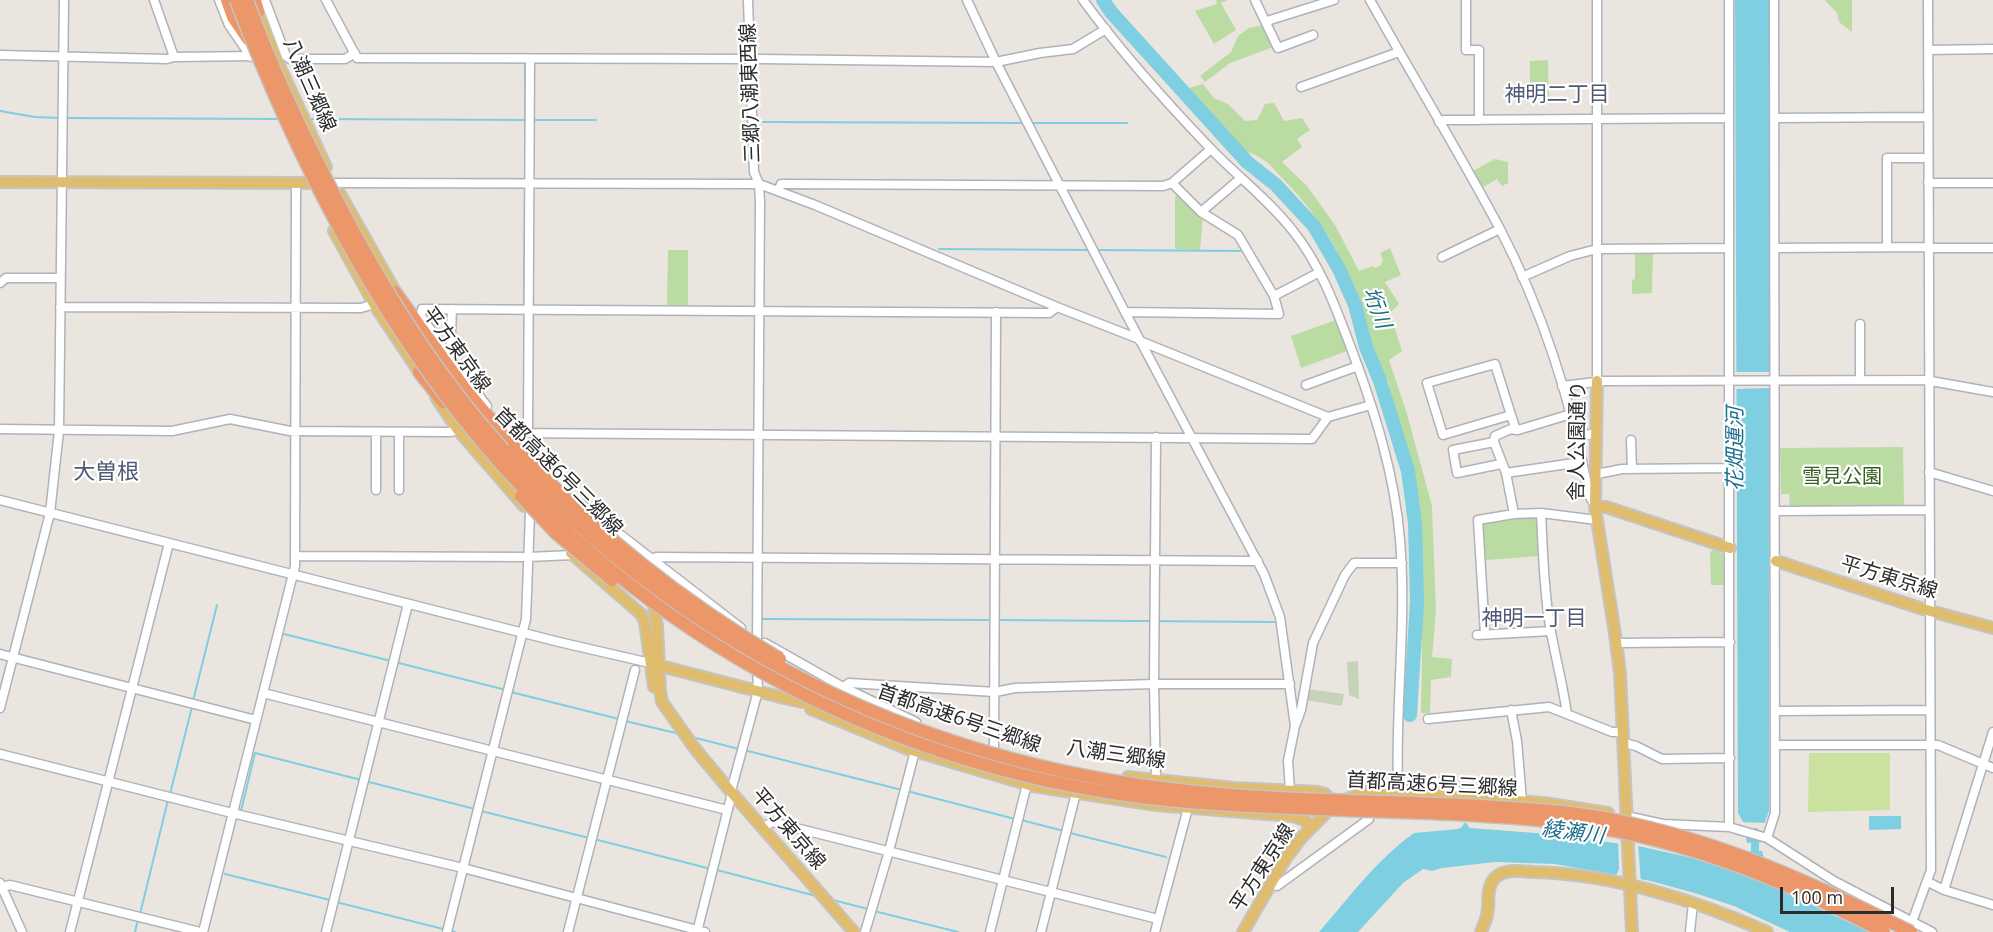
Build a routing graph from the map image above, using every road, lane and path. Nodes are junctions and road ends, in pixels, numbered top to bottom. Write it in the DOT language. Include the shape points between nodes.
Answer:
graph roads {
  1 [pos="64,0"];
  2 [pos="154,0"];
  3 [pos="219,0"];
  4 [pos="227,0"];
  5 [pos="235,0"];
  6 [pos="247,0"];
  7 [pos="265,0"];
  8 [pos="326,0"];
  9 [pos="748,0"];
  10 [pos="967,0"];
  11 [pos="1083,0"];
  12 [pos="1255,0"];
  13 [pos="1334,0"];
  14 [pos="1466,0"];
  15 [pos="1598,0"];
  16 [pos="1729,0"];
  17 [pos="1774,0"];
  18 [pos="1928,0"];
  19 [pos="1374,1"];
  20 [pos="255,4"];
  21 [pos="1267,21"];
  22 [pos="1106,29"];
  23 [pos="1313,35"];
  24 [pos="248,39"];
  25 [pos="1993,49"];
  26 [pos="1928,50"];
  27 [pos="1399,52"];
  28 [pos="355,53"];
  29 [pos="0,56"];
  30 [pos="62,56"];
  31 [pos="253,56"];
  32 [pos="174,57"];
  33 [pos="530,59"];
  34 [pos="748,59"];
  35 [pos="996,62"];
  36 [pos="1301,87"];
  37 [pos="1928,117"];
  38 [pos="1729,118"];
  39 [pos="1774,118"];
  40 [pos="1597,119"];
  41 [pos="1479,120"];
  42 [pos="1439,122"];
  43 [pos="1210,149"];
  44 [pos="1928,158"];
  45 [pos="1241,178"];
  46 [pos="0,182"];
  47 [pos="60,183"];
  48 [pos="296,183"];
  49 [pos="311,183"];
  50 [pos="334,183"];
  51 [pos="529,183"];
  52 [pos="1172,183"];
  53 [pos="1928,183"];
  54 [pos="1993,183"];
  55 [pos="759,184"];
  56 [pos="1061,186"];
  57 [pos="777,190"];
  58 [pos="1201,212"];
  59 [pos="1500,229"];
  60 [pos="1887,247"];
  61 [pos="1929,247"];
  62 [pos="1729,248"];
  63 [pos="1774,248"];
  64 [pos="1993,248"];
  65 [pos="1597,249"];
  66 [pos="1442,257"];
  67 [pos="1318,273"];
  68 [pos="1522,277"];
  69 [pos="60,278"];
  70 [pos="0,283"];
  71 [pos="395,292"];
  72 [pos="1274,296"];
  73 [pos="374,304"];
  74 [pos="60,307"];
  75 [pos="1057,307"];
  76 [pos="296,308"];
  77 [pos="452,309"];
  78 [pos="528,309"];
  79 [pos="759,310"];
  80 [pos="417,312"];
  81 [pos="996,312"];
  82 [pos="1125,312"];
  83 [pos="1860,324"];
  84 [pos="1140,340"];
  85 [pos="450,357"];
  86 [pos="1358,366"];
  87 [pos="419,372"];
  88 [pos="1731,380"];
  89 [pos="1774,380"];
  90 [pos="1860,380"];
  91 [pos="1929,380"];
  92 [pos="1597,381"];
  93 [pos="1306,386"];
  94 [pos="1562,386"];
  95 [pos="1993,392"];
  96 [pos="1371,405"];
  97 [pos="1510,415"];
  98 [pos="1328,417"];
  99 [pos="1571,417"];
  100 [pos="0,429"];
  101 [pos="458,430"];
  102 [pos="1516,430"];
  103 [pos="59,431"];
  104 [pos="296,432"];
  105 [pos="376,432"];
  106 [pos="399,432"];
  107 [pos="510,433"];
  108 [pos="528,433"];
  109 [pos="1596,433"];
  110 [pos="758,434"];
  111 [pos="996,435"];
  112 [pos="1156,437"];
  113 [pos="1192,437"];
  114 [pos="1630,440"];
  115 [pos="1494,442"];
  116 [pos="1581,462"];
  117 [pos="1501,464"];
  118 [pos="1730,468"];
  119 [pos="1632,469"];
  120 [pos="1929,472"];
  121 [pos="1506,473"];
  122 [pos="1597,474"];
  123 [pos="555,488"];
  124 [pos="376,490"];
  125 [pos="399,490"];
  126 [pos="1993,491"];
  127 [pos="0,500"];
  128 [pos="1595,507"];
  129 [pos="1929,510"];
  130 [pos="1776,511"];
  131 [pos="50,513"];
  132 [pos="530,513"];
  133 [pos="1541,513"];
  134 [pos="1514,514"];
  135 [pos="1597,520"];
  136 [pos="169,543"];
  137 [pos="1730,548"];
  138 [pos="573,555"];
  139 [pos="296,556"];
  140 [pos="528,557"];
  141 [pos="758,557"];
  142 [pos="995,559"];
  143 [pos="651,560"];
  144 [pos="1155,561"];
  145 [pos="1258,561"];
  146 [pos="1776,561"];
  147 [pos="1402,563"];
  148 [pos="293,575"];
  149 [pos="408,604"];
  150 [pos="1930,610"];
  151 [pos="1993,628"];
  152 [pos="1551,631"];
  153 [pos="523,633"];
  154 [pos="757,639"];
  155 [pos="1730,642"];
  156 [pos="1617,644"];
  157 [pos="0,654"];
  158 [pos="13,657"];
  159 [pos="654,664"];
  160 [pos="635,670"];
  161 [pos="1154,684"];
  162 [pos="1290,684"];
  163 [pos="843,687"];
  164 [pos="132,688"];
  165 [pos="758,690"];
  166 [pos="995,692"];
  167 [pos="263,693"];
  168 [pos="799,693"];
  169 [pos="788,699"];
  170 [pos="0,708"];
  171 [pos="1511,710"];
  172 [pos="1930,710"];
  173 [pos="1775,711"];
  174 [pos="1567,714"];
  175 [pos="881,716"];
  176 [pos="1428,718"];
  177 [pos="256,720"];
  178 [pos="378,722"];
  179 [pos="925,726"];
  180 [pos="1294,726"];
  181 [pos="1993,732"];
  182 [pos="1623,738"];
  183 [pos="1775,745"];
  184 [pos="1930,745"];
  185 [pos="994,749"];
  186 [pos="493,750"];
  187 [pos="915,751"];
  188 [pos="0,754"];
  189 [pos="1730,758"];
  190 [pos="1983,764"];
  191 [pos="1993,768"];
  192 [pos="1080,770"];
  193 [pos="606,779"];
  194 [pos="1156,780"];
  195 [pos="109,781"];
  196 [pos="1027,784"];
  197 [pos="1234,788"];
  198 [pos="1398,789"];
  199 [pos="1290,791"];
  200 [pos="1371,791"];
  201 [pos="731,792"];
  202 [pos="1075,793"];
  203 [pos="1522,801"];
  204 [pos="1335,804"];
  205 [pos="1188,808"];
  206 [pos="728,810"];
  207 [pos="1231,812"];
  208 [pos="232,813"];
  209 [pos="1255,814"];
  210 [pos="1626,816"];
  211 [pos="1311,826"];
  212 [pos="764,827"];
  213 [pos="1734,828"];
  214 [pos="1765,838"];
  215 [pos="348,840"];
  216 [pos="889,851"];
  217 [pos="463,868"];
  218 [pos="1003,880"];
  219 [pos="1928,882"];
  220 [pos="1630,883"];
  221 [pos="1270,884"];
  222 [pos="1,885"];
  223 [pos="1944,890"];
  224 [pos="1051,892"];
  225 [pos="577,897"];
  226 [pos="78,901"];
  227 [pos="1693,903"];
  228 [pos="1993,905"];
  229 [pos="1158,919"];
  230 [pos="1912,927"];
  231 [pos="700,931"];
  232 [pos="22,932"];
  233 [pos="70,932"];
  234 [pos="201,932"];
  235 [pos="326,932"];
  236 [pos="447,932"];
  237 [pos="568,932"];
  238 [pos="854,932"];
  239 [pos="866,932"];
  240 [pos="990,932"];
  241 [pos="1041,932"];
  242 [pos="1155,932"];
  243 [pos="1243,932"];
  244 [pos="1481,932"];
  245 [pos="1632,932"];
  246 [pos="1690,932"];
  247 [pos="1767,932"];
  248 [pos="1884,932"];
  249 [pos="1932,932"];
  1 -- 30 [label="street"];
  2 -- 32 [label="street"];
  3 -- 31 [label="street" via="228,25"];
  4 -- 24 [label="highway"];
  5 -- 24 [label="main road, 八潮三郷線"];
  5 -- 168 [label="highway, 首都高速6号三郷線, bridge" via="270,87 339,229 414,353 466,423 538,502 628,583 696,632"];
  6 -- 175 [label="highway, 首都高速6号三郷線, bridge" via="279,84 355,235 411,329 475,416 576,521 670,598 735,643"];
  7 -- 28 [label="street" via="290,59 345,58"];
  8 -- 28 [label="street"];
  9 -- 34 [label="street, 三郷八潮東西線"];
  10 -- 35 [label="street"];
  11 -- 22 [label="street"];
  12 -- 21 [label="street"];
  13 -- 21 [label="street"];
  14 -- 41 [label="street" via="1466,50 1479,50"];
  15 -- 40 [label="street, 舎人公園通り"];
  16 -- 38 [label="street"];
  17 -- 39 [label="street"];
  18 -- 26 [label="street"];
  19 -- 27 [label="street"];
  20 -- 50 [label="main road, 八潮三郷線"];
  21 -- 23 [label="street" via="1278,48"];
  22 -- 35 [label="street" via="1073,49"];
  22 -- 43 [label="street"];
  24 -- 31 [label="main road, 八潮三郷線"];
  25 -- 26 [label="street"];
  26 -- 37 [label="street"];
  27 -- 36 [label="street"];
  27 -- 42 [label="street"];
  28 -- 33 [label="street" via="357,58"];
  29 -- 30 [label="street"];
  30 -- 32 [label="street"];
  30 -- 47 [label="street"];
  31 -- 32 [label="street"];
  31 -- 49 [label="main road, 八潮三郷線"];
  33 -- 34 [label="street"];
  33 -- 51 [label="street"];
  34 -- 35 [label="street"];
  34 -- 55 [label="street, 三郷八潮東西線" via="754,172"];
  35 -- 56 [label="street"];
  37 -- 39 [label="street"];
  37 -- 44 [label="street"];
  38 -- 40 [label="street"];
  38 -- 62 [label="street"];
  39 -- 63 [label="street"];
  40 -- 41 [label="street"];
  40 -- 65 [label="street, 舎人公園通り"];
  41 -- 42 [label="street"];
  42 -- 59 [label="street"];
  43 -- 45 [label="street"];
  43 -- 52 [label="street"];
  44 -- 53 [label="street"];
  44 -- 60 [label="street" via="1887,158"];
  45 -- 58 [label="street"];
  45 -- 67 [label="street" via="1292,230"];
  46 -- 47 [label="main road"];
  47 -- 48 [label="main road"];
  47 -- 69 [label="street"];
  48 -- 49 [label="main road"];
  48 -- 76 [label="street"];
  49 -- 50 [label="main road"];
  49 -- 73 [label="main road, 平方東京線"];
  50 -- 51 [label="street"];
  50 -- 71 [label="main road, 平方東京線"];
  51 -- 55 [label="street"];
  51 -- 78 [label="street"];
  52 -- 56 [label="street"];
  52 -- 58 [label="street"];
  53 -- 54 [label="street"];
  53 -- 61 [label="street"];
  55 -- 57 [label="street"];
  55 -- 79 [label="street, 三郷八潮東西線"];
  56 -- 57 [label="street" via="781,184"];
  56 -- 82 [label="street"];
  57 -- 75 [label="street"];
  58 -- 72 [label="street" via="1238,235"];
  59 -- 66 [label="street"];
  59 -- 68 [label="street"];
  60 -- 61 [label="street"];
  60 -- 63 [label="street"];
  61 -- 64 [label="street"];
  61 -- 91 [label="street"];
  62 -- 65 [label="street"];
  62 -- 88 [label="street"];
  63 -- 89 [label="street"];
  65 -- 68 [label="street"];
  65 -- 92 [label="street, 舎人公園通り"];
  67 -- 72 [label="street"];
  67 -- 86 [label="street"];
  68 -- 94 [label="street"];
  69 -- 70 [label="street" via="6,278"];
  69 -- 74 [label="street"];
  71 -- 80 [label="highway"];
  71 -- 123 [label="main road, 平方東京線" via="474,407 497,435"];
  72 -- 82 [label="street" via="1280,314"];
  73 -- 76 [label="street" via="361,308"];
  73 -- 87 [label="main road, 平方東京線"];
  74 -- 76 [label="street"];
  74 -- 103 [label="street"];
  75 -- 81 [label="street" via="1049,313"];
  75 -- 84 [label="street"];
  76 -- 104 [label="street"];
  77 -- 78 [label="street"];
  77 -- 80 [label="street"];
  77 -- 85 [label="street"];
  78 -- 79 [label="street"];
  78 -- 108 [label="street"];
  79 -- 81 [label="street"];
  79 -- 110 [label="street, 三郷八潮東西線"];
  80 -- 85 [label="street"];
  80 -- 175 [label="highway, bridge" via="466,390 514,447 614,544 726,627 814,679 861,701"];
  81 -- 111 [label="street"];
  82 -- 84 [label="street"];
  83 -- 90 [label="street"];
  84 -- 98 [label="street"];
  84 -- 113 [label="street"];
  85 -- 107 [label="street"];
  86 -- 93 [label="street"];
  86 -- 96 [label="street"];
  87 -- 101 [label="main road, 平方東京線"];
  87 -- 168 [label="highway, bridge" via="495,468 591,564 700,644"];
  88 -- 89 [label="street"];
  88 -- 92 [label="street"];
  88 -- 118 [label="street"];
  89 -- 90 [label="street"];
  89 -- 130 [label="street"];
  90 -- 91 [label="street"];
  91 -- 95 [label="street"];
  91 -- 120 [label="street"];
  92 -- 94 [label="street"];
  92 -- 109 [label="main road, 舎人公園通り"];
  94 -- 99 [label="street"];
  96 -- 98 [label="street"];
  96 -- 147 [label="street" via="1392,482"];
  97 -- 97 [label="street" via="1443,435 1427,383 1495,364"];
  97 -- 102 [label="street"];
  98 -- 113 [label="street" via="1312,439"];
  99 -- 102 [label="street"];
  99 -- 109 [label="street" via="1587,435"];
  99 -- 116 [label="street"];
  100 -- 103 [label="street"];
  101 -- 106 [label="street"];
  101 -- 132 [label="main road, 平方東京線"];
  102 -- 115 [label="street" via="1501,432"];
  103 -- 104 [label="street" via="172,431 230,419"];
  103 -- 131 [label="street"];
  104 -- 105 [label="street"];
  104 -- 139 [label="street"];
  105 -- 106 [label="street"];
  105 -- 124 [label="street"];
  106 -- 125 [label="street"];
  107 -- 108 [label="street"];
  107 -- 123 [label="street"];
  108 -- 110 [label="street"];
  109 -- 122 [label="main road, 舎人公園通り"];
  110 -- 111 [label="street"];
  110 -- 141 [label="street, 三郷八潮東西線"];
  111 -- 112 [label="street"];
  111 -- 142 [label="street"];
  112 -- 113 [label="street"];
  112 -- 144 [label="street"];
  113 -- 145 [label="street"];
  114 -- 119 [label="street"];
  115 -- 117 [label="street"];
  115 -- 117 [label="street" via="1453,450 1457,472"];
  116 -- 121 [label="street"];
  116 -- 128 [label="street"];
  117 -- 121 [label="street"];
  118 -- 119 [label="street"];
  118 -- 137 [label="street"];
  119 -- 122 [label="street"];
  120 -- 126 [label="street"];
  120 -- 129 [label="street"];
  121 -- 134 [label="street"];
  122 -- 128 [label="main road, 舎人公園通り"];
  123 -- 143 [label="street"];
  123 -- 159 [label="main road, 平方東京線" via="592,531 640,570 651,589 657,626"];
  127 -- 131 [label="street"];
  128 -- 135 [label="main road, 舎人公園通り"];
  128 -- 137 [label="main road" via="1606,507"];
  129 -- 130 [label="street"];
  129 -- 150 [label="street"];
  130 -- 146 [label="street"];
  131 -- 136 [label="street"];
  131 -- 158 [label="street"];
  132 -- 138 [label="main road, 平方東京線"];
  132 -- 140 [label="street"];
  133 -- 134 [label="street"];
  133 -- 135 [label="street"];
  133 -- 152 [label="street"];
  134 -- 152 [label="street" via="1478,520 1481,634"];
  135 -- 156 [label="main road, 舎人公園通り"];
  136 -- 148 [label="street"];
  136 -- 164 [label="street"];
  137 -- 155 [label="street"];
  138 -- 140 [label="street"];
  138 -- 159 [label="main road, 平方東京線" via="641,614"];
  139 -- 140 [label="street"];
  139 -- 148 [label="street"];
  140 -- 153 [label="street"];
  141 -- 142 [label="street"];
  141 -- 143 [label="street"];
  141 -- 154 [label="street, 三郷八潮東西線"];
  142 -- 144 [label="street"];
  142 -- 166 [label="street"];
  143 -- 154 [label="street"];
  144 -- 145 [label="street"];
  144 -- 161 [label="street"];
  145 -- 162 [label="street" via="1280,617"];
  146 -- 150 [label="main road, 平方東京線"];
  146 -- 173 [label="street"];
  147 -- 180 [label="street" via="1354,563 1345,575 1313,643 1301,711"];
  147 -- 198 [label="street"];
  148 -- 149 [label="street"];
  148 -- 167 [label="street"];
  149 -- 153 [label="street"];
  149 -- 178 [label="street"];
  150 -- 151 [label="main road, 平方東京線"];
  150 -- 172 [label="street"];
  152 -- 174 [label="street"];
  153 -- 159 [label="street"];
  153 -- 186 [label="street"];
  154 -- 163 [label="street"];
  154 -- 165 [label="street, 三郷八潮東西線"];
  155 -- 156 [label="street"];
  155 -- 189 [label="street"];
  156 -- 182 [label="main road, 舎人公園通り"];
  157 -- 158 [label="street"];
  158 -- 164 [label="street"];
  158 -- 170 [label="street"];
  159 -- 165 [label="main road, 八潮三郷線"];
  159 -- 201 [label="main road, 平方東京線" via="658,703 666,720"];
  160 -- 193 [label="street"];
  161 -- 162 [label="street"];
  161 -- 166 [label="street"];
  161 -- 194 [label="street"];
  162 -- 180 [label="street"];
  163 -- 166 [label="street" via="849,683"];
  163 -- 179 [label="street"];
  164 -- 177 [label="street"];
  164 -- 195 [label="street"];
  165 -- 169 [label="main road, 八潮三郷線"];
  165 -- 201 [label="street, 三郷八潮東西線"];
  166 -- 185 [label="street"];
  167 -- 177 [label="street"];
  167 -- 178 [label="street"];
  168 -- 248 [label="highway, 首都高速6号三郷線, bridge" via="958,756 1083,787 1173,801 1532,819 1641,836 1778,881"];
  169 -- 179 [label="main road, 八潮三郷線"];
  169 -- 187 [label="main road, 八潮三郷線"];
  171 -- 174 [label="street" via="1549,707"];
  171 -- 176 [label="street"];
  171 -- 203 [label="street"];
  172 -- 173 [label="street"];
  172 -- 184 [label="street"];
  173 -- 183 [label="street"];
  174 -- 182 [label="street"];
  175 -- 230 [label="highway, 首都高速6号三郷線, bridge" via="1006,759 1155,787 1264,797 1534,810 1612,819 1737,853"];
  177 -- 208 [label="street"];
  178 -- 186 [label="street"];
  178 -- 215 [label="street"];
  179 -- 185 [label="main road, 八潮三郷線"];
  180 -- 199 [label="street" via="1288,761"];
  181 -- 190 [label="street"];
  182 -- 189 [label="street" via="1662,759"];
  182 -- 210 [label="main road, 舎人公園通り"];
  183 -- 184 [label="street"];
  183 -- 214 [label="street" via="1775,813"];
  184 -- 190 [label="street"];
  184 -- 219 [label="street"];
  185 -- 192 [label="main road, 八潮三郷線"];
  186 -- 193 [label="street"];
  186 -- 217 [label="street"];
  187 -- 196 [label="main road, 八潮三郷線"];
  187 -- 216 [label="street"];
  188 -- 195 [label="street"];
  189 -- 213 [label="street"];
  190 -- 191 [label="street"];
  190 -- 223 [label="street"];
  192 -- 194 [label="main road, 八潮三郷線"];
  192 -- 202 [label="street"];
  193 -- 206 [label="street"];
  193 -- 225 [label="street"];
  194 -- 197 [label="main road, 八潮三郷線"];
  195 -- 208 [label="street"];
  195 -- 226 [label="street"];
  196 -- 202 [label="main road, 八潮三郷線"];
  196 -- 218 [label="street"];
  197 -- 199 [label="main road, 八潮三郷線"];
  197 -- 207 [label="main road"];
  198 -- 200 [label="main road, 平方東京線"];
  198 -- 203 [label="main road, 平方東京線"];
  199 -- 204 [label="main road, 八潮三郷線" via="1322,793"];
  200 -- 204 [label="main road, 平方東京線"];
  200 -- 221 [label="street" via="1369,819 1277,886"];
  201 -- 206 [label="street, 三郷八潮東西線"];
  201 -- 212 [label="main road, 平方東京線"];
  202 -- 205 [label="main road, 八潮三郷線"];
  202 -- 224 [label="street"];
  203 -- 210 [label="main road, 平方東京線"];
  204 -- 209 [label="main road"];
  204 -- 211 [label="main road, 平方東京線"];
  205 -- 207 [label="main road, 八潮三郷線"];
  205 -- 229 [label="street"];
  206 -- 231 [label="street, 三郷八潮東西線"];
  207 -- 209 [label="main road, 八潮三郷線"];
  208 -- 215 [label="street"];
  208 -- 234 [label="street"];
  209 -- 211 [label="main road, 八潮三郷線" via="1298,817"];
  210 -- 213 [label="street" via="1663,824"];
  210 -- 220 [label="main road, 舎人公園通り"];
  211 -- 221 [label="main road, 平方東京線"];
  212 -- 216 [label="street" via="772,822"];
  212 -- 238 [label="main road, 平方東京線"];
  213 -- 214 [label="street"];
  214 -- 230 [label="street"];
  215 -- 217 [label="street"];
  215 -- 235 [label="street"];
  216 -- 218 [label="street"];
  216 -- 239 [label="street"];
  217 -- 225 [label="street"];
  217 -- 236 [label="street"];
  218 -- 224 [label="street"];
  218 -- 240 [label="street"];
  219 -- 223 [label="street"];
  219 -- 230 [label="street"];
  220 -- 227 [label="main road"];
  220 -- 244 [label="main road" via="1551,872 1503,873 1489,887"];
  220 -- 245 [label="main road, 舎人公園通り"];
  221 -- 243 [label="main road, 平方東京線"];
  222 -- 226 [label="street"];
  222 -- 232 [label="street"];
  223 -- 228 [label="street"];
  224 -- 229 [label="street"];
  224 -- 241 [label="street"];
  225 -- 231 [label="street"];
  225 -- 237 [label="street"];
  226 -- 233 [label="street"];
  226 -- 234 [label="street"];
  227 -- 246 [label="street"];
  227 -- 247 [label="main road"];
  229 -- 242 [label="street"];
  230 -- 249 [label="street"];
}
